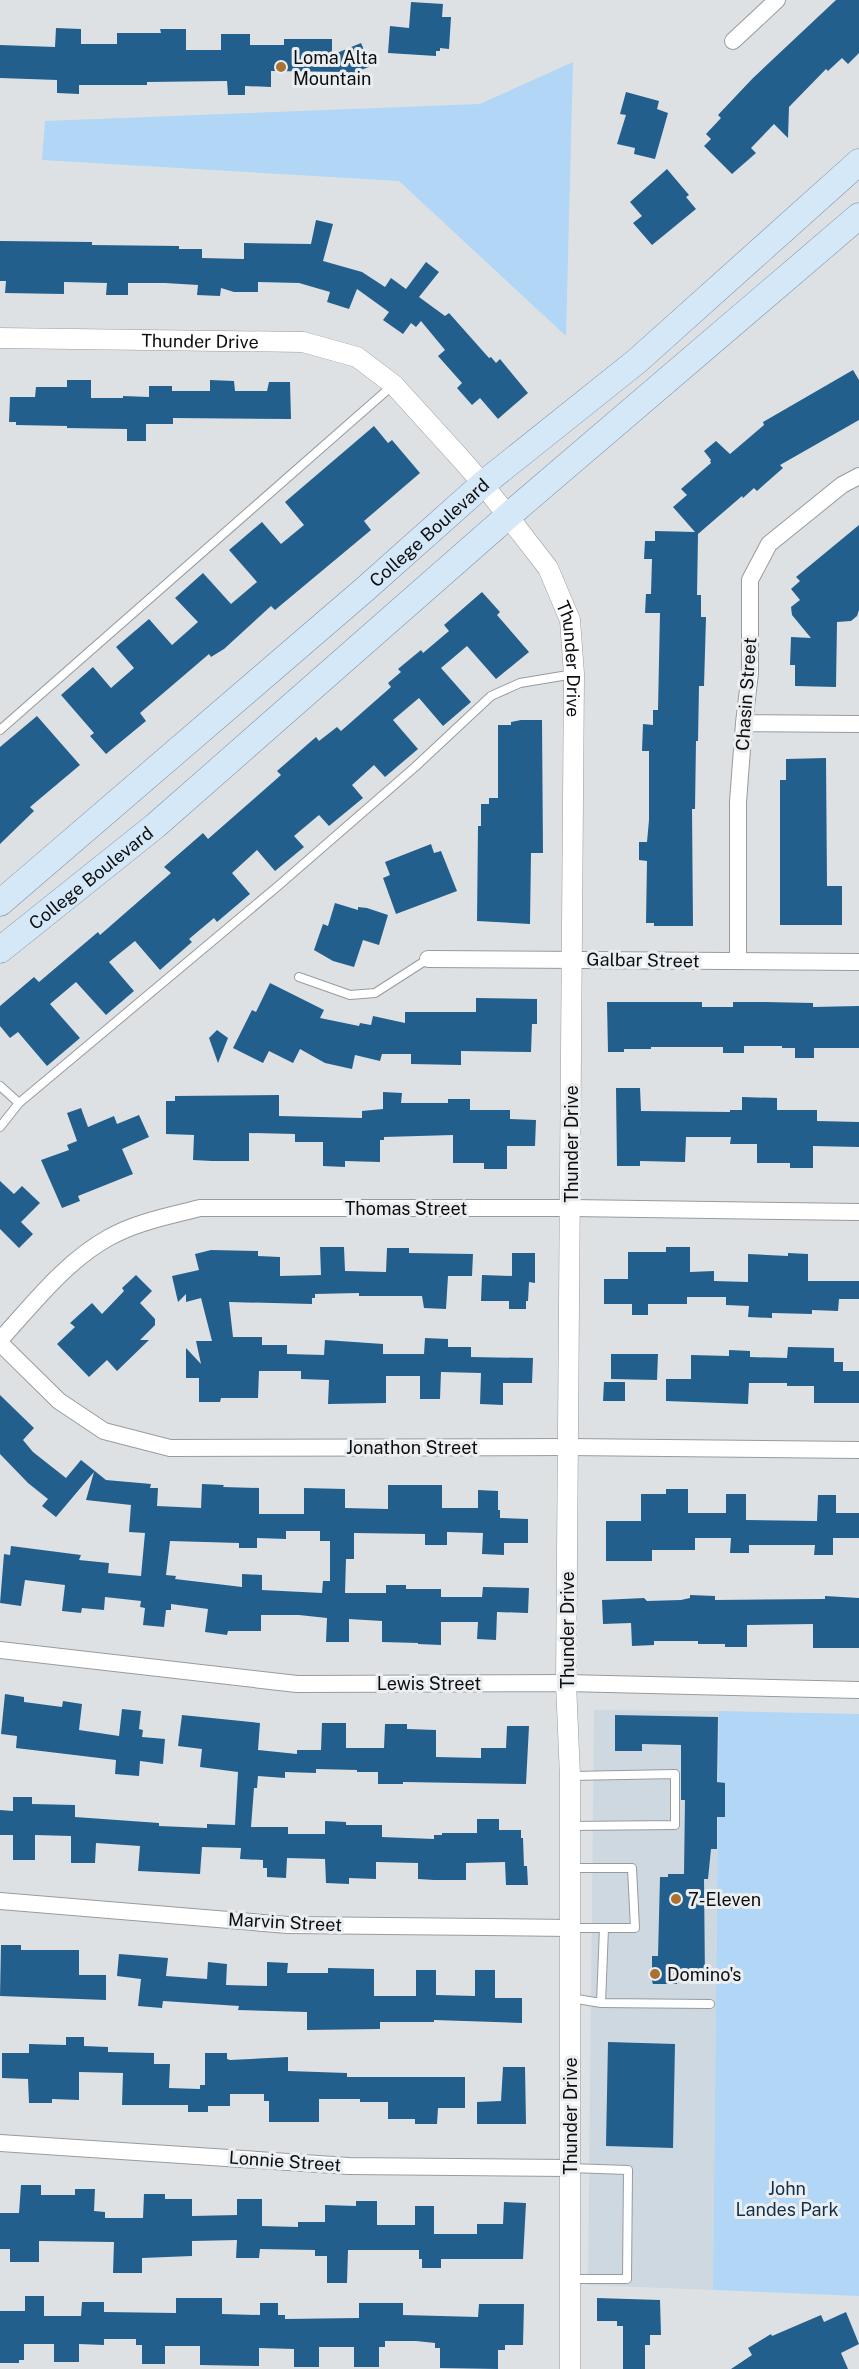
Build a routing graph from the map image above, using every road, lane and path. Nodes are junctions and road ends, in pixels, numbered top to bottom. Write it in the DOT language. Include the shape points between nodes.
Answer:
graph roads {
  1 [pos="777,0"];
  2 [pos="733,41"];
  3 [pos="859,162"];
  4 [pos="859,216"];
  5 [pos="0,339"];
  6 [pos="394,385"];
  7 [pos="859,476"];
  8 [pos="483,484"];
  9 [pos="508,516"];
  10 [pos="574,674"];
  11 [pos="744,723"];
  12 [pos="859,724"];
  13 [pos="0,730"];
  14 [pos="0,903"];
  15 [pos="0,950"];
  16 [pos="428,959"];
  17 [pos="570,959"];
  18 [pos="738,961"];
  19 [pos="859,962"];
  20 [pos="299,977"];
  21 [pos="0,1086"];
  22 [pos="19,1103"];
  23 [pos="0,1127"];
  24 [pos="571,1208"];
  25 [pos="859,1212"];
  26 [pos="0,1341"];
  27 [pos="567,1447"];
  28 [pos="859,1450"];
  29 [pos="0,1650"];
  30 [pos="566,1683"];
  31 [pos="859,1690"];
  32 [pos="570,1776"];
  33 [pos="570,1826"];
  34 [pos="570,1868"];
  35 [pos="0,1901"];
  36 [pos="570,1928"];
  37 [pos="604,1928"];
  38 [pos="570,1997"];
  39 [pos="601,2003"];
  40 [pos="710,2004"];
  41 [pos="0,2143"];
  42 [pos="570,2168"];
  43 [pos="570,2279"];
  44 [pos="570,2369"];
  1 -- 2 [label="street"];
  3 -- 8 [label="main road, College Boulevard" via="637,361"];
  4 -- 9 [label="main road, College Boulevard"];
  5 -- 6 [label="street, Thunder Drive" via="303,342 357,357"];
  6 -- 8 [label="street, Thunder Drive"];
  6 -- 13 [label="lane"];
  7 -- 11 [label="street, Chasin Street" via="842,485 770,544 750,580 750,673"];
  8 -- 9 [label="street, Thunder Drive"];
  8 -- 14 [label="main road, College Boulevard"];
  9 -- 10 [label="street, Thunder Drive" via="553,579 570,620"];
  9 -- 15 [label="main road, College Boulevard" via="155,826"];
  10 -- 17 [label="street, Thunder Drive"];
  10 -- 22 [label="lane" via="520,683 491,696 278,886"];
  11 -- 12 [label="street"];
  11 -- 18 [label="street, Chasin Street" via="738,802"];
  16 -- 17 [label="street, Galbar Street"];
  16 -- 20 [label="lane" via="375,993 350,995"];
  17 -- 18 [label="street, Galbar Street"];
  17 -- 24 [label="street, Thunder Drive"];
  18 -- 19 [label="street, Galbar Street"];
  21 -- 22 [label="lane"];
  22 -- 23 [label="lane"];
  24 -- 25 [label="street, Thomas Street"];
  24 -- 26 [label="street, Thomas Street" via="200,1208 169,1215 108,1238 71,1263"];
  24 -- 27 [label="street, Thunder Drive"];
  26 -- 27 [label="street, Jonathon Street" via="59,1401 104,1431 170,1448"];
  27 -- 28 [label="street, Jonathon Street"];
  27 -- 30 [label="street, Thunder Drive"];
  29 -- 30 [label="street, Lewis Street" via="297,1684"];
  30 -- 31 [label="street, Lewis Street"];
  30 -- 32 [label="street, Thunder Drive"];
  32 -- 33 [label="street, Thunder Drive"];
  32 -- 33 [label="lane" via="675,1774 675,1825"];
  33 -- 34 [label="street, Thunder Drive"];
  34 -- 36 [label="street, Thunder Drive"];
  34 -- 37 [label="lane" via="632,1868 635,1928"];
  35 -- 36 [label="street, Marvin Street" via="288,1925"];
  36 -- 37 [label="lane"];
  36 -- 38 [label="street, Thunder Drive"];
  37 -- 39 [label="lane"];
  38 -- 39 [label="lane"];
  38 -- 42 [label="street, Thunder Drive"];
  39 -- 40 [label="lane"];
  41 -- 42 [label="street, Lonnie Street" via="349,2166"];
  42 -- 43 [label="street, Thunder Drive"];
  42 -- 43 [label="lane" via="628,2170 627,2279"];
  43 -- 44 [label="street, Thunder Drive"];
}
